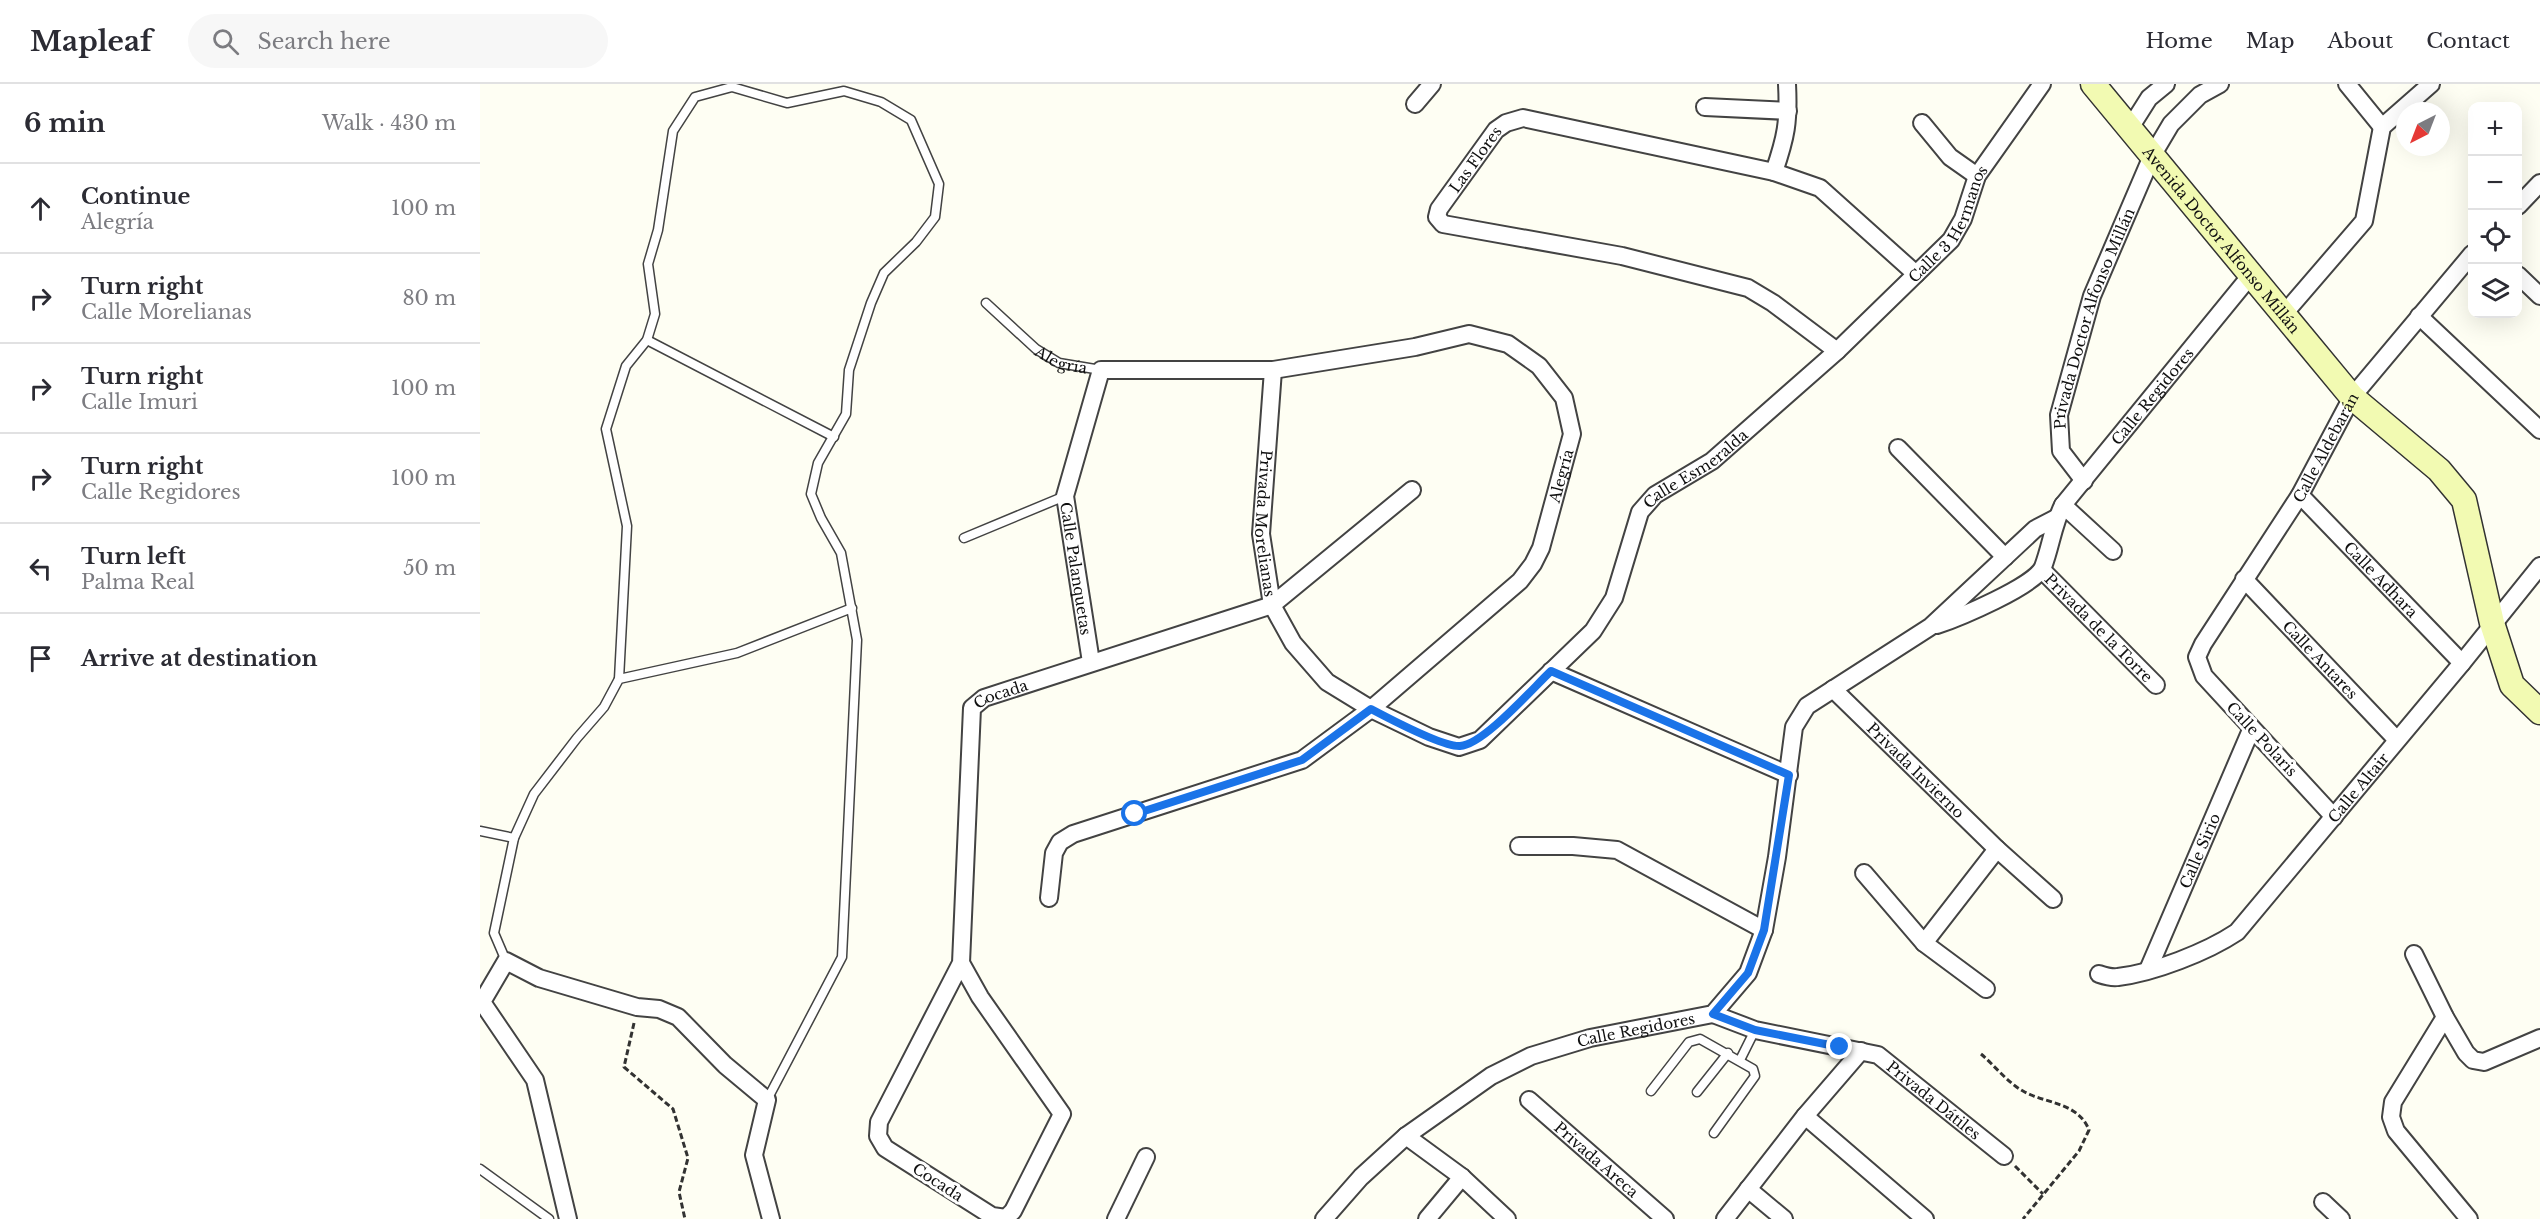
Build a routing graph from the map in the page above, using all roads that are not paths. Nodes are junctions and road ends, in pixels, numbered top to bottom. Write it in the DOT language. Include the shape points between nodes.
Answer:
graph roads {
  1 [pos="1432,84"];
  2 [pos="1786,84"];
  3 [pos="2042,84"];
  4 [pos="2093,84"];
  5 [pos="2166,84"];
  6 [pos="2220,84"];
  7 [pos="2348,84"];
  8 [pos="2431,84"];
  9 [pos="1416,104"];
  10 [pos="1706,107"];
  11 [pos="1788,111"];
  12 [pos="1922,123"];
  13 [pos="2382,127"];
  14 [pos="2130,128"];
  15 [pos="2152,156"];
  16 [pos="1773,172"];
  17 [pos="1977,177"];
  18 [pos="2540,183"];
  19 [pos="2522,201"];
  20 [pos="2468,259"];
  21 [pos="1916,274"];
  22 [pos="2251,275"];
  23 [pos="2522,280"];
  24 [pos="2540,296"];
  25 [pos="986,303"];
  26 [pos="2283,315"];
  27 [pos="2419,316"];
  28 [pos="647,340"];
  29 [pos="1837,351"];
  30 [pos="1101,370"];
  31 [pos="1273,370"];
  32 [pos="2352,397"];
  33 [pos="2540,430"];
  34 [pos="834,436"];
  35 [pos="1898,448"];
  36 [pos="2084,481"];
  37 [pos="1412,490"];
  38 [pos="2300,495"];
  39 [pos="1065,496"];
  40 [pos="2060,511"];
  41 [pos="964,538"];
  42 [pos="2113,551"];
  43 [pos="2005,557"];
  44 [pos="2540,566"];
  45 [pos="2042,570"];
  46 [pos="2244,579"];
  47 [pos="1272,605"];
  48 [pos="852,608"];
  49 [pos="2492,624"];
  50 [pos="1930,627"];
  51 [pos="2198,657"];
  52 [pos="1091,662"];
  53 [pos="2462,663"];
  54 [pos="1551,671"];
  55 [pos="619,679"];
  56 [pos="2156,685"];
  57 [pos="1833,689"];
  58 [pos="1371,709"];
  59 [pos="2540,712"];
  60 [pos="2252,730"];
  61 [pos="2397,740"];
  62 [pos="1789,775"];
  63 [pos="2334,817"];
  64 [pos="480,831"];
  65 [pos="514,838"];
  66 [pos="1519,846"];
  67 [pos="1997,849"];
  68 [pos="1864,873"];
  69 [pos="1049,897"];
  70 [pos="2053,899"];
  71 [pos="1764,930"];
  72 [pos="1924,944"];
  73 [pos="2414,954"];
  74 [pos="506,961"];
  75 [pos="961,963"];
  76 [pos="2148,970"];
  77 [pos="2099,974"];
  78 [pos="1986,988"];
  79 [pos="1713,1014"];
  80 [pos="2445,1017"];
  81 [pos="1755,1030"];
  82 [pos="2540,1038"];
  83 [pos="1861,1051"];
  84 [pos="1728,1053"];
  85 [pos="1740,1060"];
  86 [pos="1651,1091"];
  87 [pos="1697,1092"];
  88 [pos="767,1100"];
  89 [pos="1529,1100"];
  90 [pos="1805,1116"];
  91 [pos="1714,1133"];
  92 [pos="1406,1136"];
  93 [pos="2004,1156"];
  94 [pos="1146,1157"];
  95 [pos="480,1169"];
  96 [pos="1462,1177"];
  97 [pos="1748,1189"];
  98 [pos="2323,1202"];
  99 [pos="549,1219"];
  100 [pos="568,1219"];
  101 [pos="771,1219"];
  102 [pos="1116,1219"];
  103 [pos="1324,1219"];
  104 [pos="1427,1219"];
  105 [pos="1507,1219"];
  106 [pos="1665,1219"];
  107 [pos="1725,1219"];
  108 [pos="1784,1219"];
  109 [pos="1925,1219"];
  110 [pos="2341,1219"];
  111 [pos="2469,1219"];
  1 -- 9 [label="street"];
  2 -- 11 [label="street"];
  3 -- 17 [label="street, Calle 3 Hermanos"];
  4 -- 14 [label="main road, Avenida Doctor Alfonso Millán"];
  5 -- 14 [label="street" via="2149,98"];
  6 -- 15 [label="street, Privada Doctor Alfonso Millán" via="2200,95 2171,124"];
  7 -- 13 [label="street"];
  8 -- 13 [label="street"];
  10 -- 11 [label="street"];
  11 -- 16 [label="street" via="1786,137"];
  12 -- 17 [label="street" via="1950,157"];
  13 -- 26 [label="street" via="2364,221"];
  14 -- 15 [label="main road, Avenida Doctor Alfonso Millán"];
  15 -- 22 [label="main road, Avenida Doctor Alfonso Millán"];
  15 -- 36 [label="street, Privada Doctor Alfonso Millán" via="2092,296 2059,415 2061,451"];
  16 -- 21 [label="street, Las Flores" via="1820,188"];
  16 -- 29 [label="street, Las Flores" via="1523,118 1496,130 1437,217 1443,224 1622,256 1748,288"];
  17 -- 21 [label="street, Calle 3 Hermanos" via="1963,219 1951,240"];
  18 -- 19 [label="street"];
  20 -- 27 [label="street, Calle Aldebarán"];
  21 -- 29 [label="street, Calle 3 Hermanos"];
  22 -- 26 [label="main road, Avenida Doctor Alfonso Millán"];
  22 -- 36 [label="street, Calle Regidores"];
  23 -- 24 [label="street"];
  25 -- 30 [label="lane, Alegría" via="1036,349 1059,363"];
  26 -- 32 [label="main road, Avenida Doctor Alfonso Millán"];
  27 -- 32 [label="street, Calle Aldebarán"];
  27 -- 33 [label="street"];
  28 -- 34 [label="lane"];
  28 -- 34 [label="lane" via="655,314 648,264 658,230 673,131 695,97 732,87 787,103 844,91 881,102 910,120 939,184 935,217 884,273 849,370 846,414"];
  28 -- 55 [label="lane" via="626,366 606,429 627,526"];
  29 -- 54 [label="street, Calle Esmeralda" via="1712,461 1655,495 1640,512 1614,598 1593,631"];
  30 -- 31 [label="street, Alegría"];
  30 -- 39 [label="street, Calle Palanquetas"];
  31 -- 47 [label="street, Privada Morelianas" via="1261,534"];
  31 -- 58 [label="street, Alegría" via="1415,347 1469,334 1508,344 1539,366 1564,398 1572,434 1541,548 1533,564 1520,580"];
  32 -- 38 [label="street, Calle Aldebarán"];
  32 -- 49 [label="main road, Avenida Doctor Alfonso Millán" via="2439,470 2464,501"];
  34 -- 48 [label="lane" via="818,463 811,494 841,553"];
  35 -- 43 [label="street"];
  36 -- 40 [label="street, Calle Regidores"];
  37 -- 47 [label="street"];
  38 -- 46 [label="street, Calle Aldebarán"];
  38 -- 53 [label="street, Calle Adhara"];
  39 -- 41 [label="lane"];
  39 -- 52 [label="street, Calle Palanquetas"];
  40 -- 42 [label="street"];
  40 -- 43 [label="street, Calle Regidores"];
  40 -- 45 [label="street, Calle Regidores"];
  43 -- 50 [label="street, Calle Regidores"];
  44 -- 49 [label="street, Calle Altair"];
  45 -- 50 [label="street, Calle Regidores" via="1966,615"];
  45 -- 56 [label="street, Privada de la Torre"];
  46 -- 51 [label="street, Calle Aldebarán"];
  46 -- 61 [label="street, Calle Antares"];
  47 -- 52 [label="street, Cocada"];
  47 -- 58 [label="street, Calle Esmeralda" via="1293,643 1327,682"];
  48 -- 55 [label="lane" via="737,653"];
  48 -- 88 [label="lane" via="857,640 842,957"];
  49 -- 53 [label="street, Calle Altair"];
  49 -- 59 [label="main road, Avenida Doctor Alfonso Millán" via="2512,685"];
  50 -- 57 [label="street, Calle Regidores"];
  51 -- 60 [label="street, Calle Polaris" via="2204,676"];
  52 -- 75 [label="street, Cocada" via="984,698 972,708"];
  53 -- 61 [label="street, Calle Altair"];
  54 -- 58 [label="street, Calle Esmeralda" via="1480,740 1459,747"];
  54 -- 62 [label="street"];
  55 -- 65 [label="lane" via="604,707 534,794"];
  57 -- 62 [label="street, Calle Regidores" via="1807,706 1794,727"];
  57 -- 67 [label="street, Privada Invierno"];
  58 -- 69 [label="street, Alegría" via="1302,760 1073,834 1060,842 1054,853"];
  60 -- 63 [label="street, Calle Polaris"];
  60 -- 76 [label="street, Calle Sirio"];
  61 -- 63 [label="street, Calle Altair"];
  62 -- 71 [label="street, Calle Regidores"];
  63 -- 76 [label="street, Calle Altair" via="2237,932 2218,945"];
  64 -- 65 [label="lane"];
  65 -- 74 [label="lane" via="494,933"];
  66 -- 71 [label="street" via="1617,850"];
  67 -- 70 [label="street, Privada Invierno"];
  67 -- 72 [label="street"];
  68 -- 72 [label="street"];
  71 -- 79 [label="street, Calle Regidores" via="1748,973"];
  72 -- 78 [label="street"];
  73 -- 80 [label="street"];
  74 -- 88 [label="street" via="540,978 678,1017 725,1065"];
  74 -- 100 [label="street" via="482,1002 535,1080"];
  75 -- 75 [label="street, Cocada" via="879,1122 878,1136 885,1148 992,1216 1006,1218 1062,1114 980,997"];
  76 -- 77 [label="street, Calle Altair" via="2115,978"];
  79 -- 81 [label="street, Privada Dátiles"];
  79 -- 92 [label="street, Calle Regidores" via="1590,1038 1531,1056 1491,1076"];
  80 -- 82 [label="street" via="2473,1060 2484,1062"];
  80 -- 111 [label="street" via="2394,1102 2391,1117 2396,1131"];
  81 -- 83 [label="street, Privada Dátiles"];
  81 -- 85 [label="lane"];
  83 -- 90 [label="street"];
  83 -- 93 [label="street, Privada Dátiles" via="1878,1055"];
  84 -- 85 [label="lane"];
  84 -- 86 [label="lane" via="1700,1039 1689,1042"];
  84 -- 87 [label="lane"];
  85 -- 91 [label="lane" via="1753,1069 1755,1077"];
  88 -- 101 [label="street" via="754,1155"];
  89 -- 106 [label="street, Privada Areca"];
  90 -- 97 [label="street"];
  90 -- 109 [label="street"];
  92 -- 96 [label="street"];
  92 -- 103 [label="street, Calle Regidores" via="1361,1177"];
  94 -- 102 [label="street"];
  95 -- 99 [label="lane"];
  96 -- 104 [label="street"];
  96 -- 105 [label="street"];
  97 -- 107 [label="street"];
  97 -- 108 [label="street"];
  98 -- 110 [label="street"];
}
